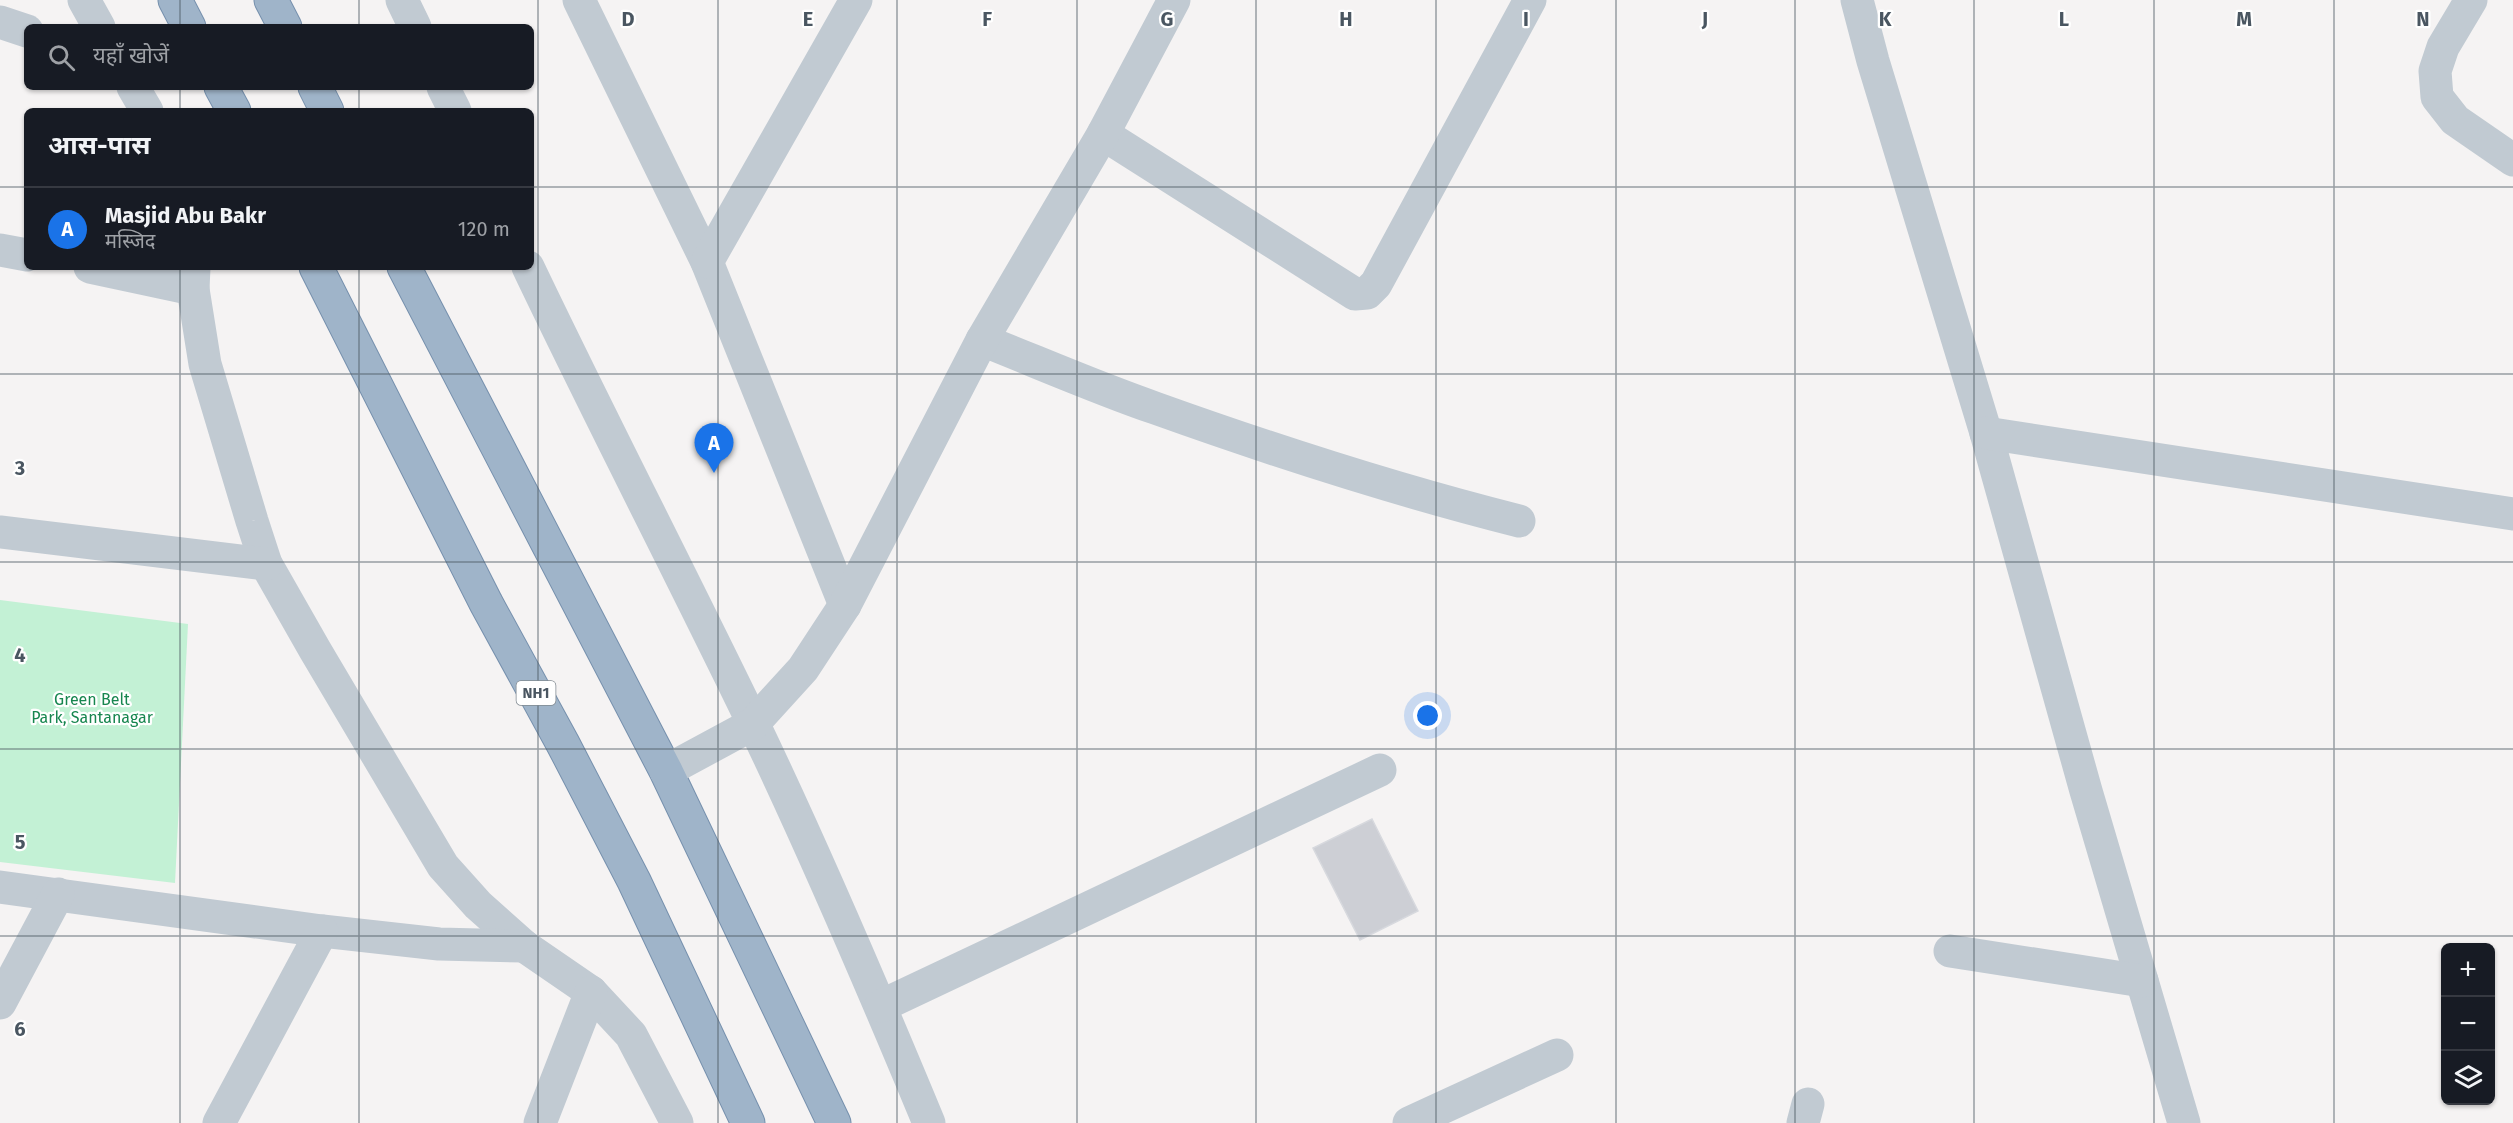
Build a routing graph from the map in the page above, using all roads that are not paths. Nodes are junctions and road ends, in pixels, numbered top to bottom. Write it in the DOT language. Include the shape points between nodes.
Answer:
graph roads {
  1 [pos="84,0"];
  2 [pos="175,0"];
  3 [pos="271,0"];
  4 [pos="402,0"];
  5 [pos="579,0"];
  6 [pos="856,0"];
  7 [pos="1174,0"];
  8 [pos="1530,0"];
  9 [pos="1857,0"];
  10 [pos="2471,0"];
  11 [pos="0,22"];
  12 [pos="97,24"];
  13 [pos="187,24"];
  14 [pos="283,24"];
  15 [pos="414,24"];
  16 [pos="24,30"];
  17 [pos="135,90"];
  18 [pos="223,90"];
  19 [pos="316,90"];
  20 [pos="444,90"];
  21 [pos="145,108"];
  22 [pos="232,108"];
  23 [pos="326,108"];
  24 [pos="454,108"];
  25 [pos="1103,134"];
  26 [pos="2513,160"];
  27 [pos="0,250"];
  28 [pos="24,254"];
  29 [pos="707,262"];
  30 [pos="118,270"];
  31 [pos="318,270"];
  32 [pos="406,270"];
  33 [pos="529,270"];
  34 [pos="193,278"];
  35 [pos="982,340"];
  36 [pos="1986,433"];
  37 [pos="2513,514"];
  38 [pos="1519,521"];
  39 [pos="0,532"];
  40 [pos="266,564"];
  41 [pos="845,605"];
  42 [pos="753,724"];
  43 [pos="1380,770"];
  44 [pos="666,771"];
  45 [pos="0,887"];
  46 [pos="58,894"];
  47 [pos="322,931"];
  48 [pos="524,946"];
  49 [pos="1950,951"];
  50 [pos="2142,981"];
  51 [pos="591,992"];
  52 [pos="0,1003"];
  53 [pos="881,1006"];
  54 [pos="1557,1055"];
  55 [pos="219,1123"];
  56 [pos="540,1123"];
  57 [pos="677,1123"];
  58 [pos="748,1123"];
  59 [pos="834,1123"];
  60 [pos="929,1123"];
  61 [pos="1409,1123"];
  62 [pos="2184,1123"];
  1 -- 12 [label="street"];
  2 -- 13 [label="highway"];
  3 -- 14 [label="highway"];
  4 -- 15 [label="street"];
  5 -- 29 [label="street"];
  6 -- 29 [label="street"];
  7 -- 25 [label="street"];
  8 -- 25 [label="street" via="1376,284 1367,293 1355,294"];
  9 -- 36 [label="street"];
  10 -- 26 [label="street" via="2443,47 2435,71 2437,97 2455,120"];
  11 -- 16 [label="street"];
  17 -- 21 [label="street"];
  18 -- 22 [label="highway"];
  19 -- 23 [label="highway"];
  20 -- 24 [label="street"];
  25 -- 35 [label="street"];
  27 -- 28 [label="street"];
  29 -- 41 [label="street"];
  30 -- 34 [label="street"];
  31 -- 58 [label="highway, NH1" via="486,603 634,881"];
  32 -- 44 [label="highway"];
  33 -- 42 [label="street"];
  34 -- 40 [label="street" via="205,364"];
  35 -- 38 [label="street" via="1153,408 1428,498"];
  35 -- 41 [label="street"];
  36 -- 37 [label="street"];
  36 -- 50 [label="street"];
  39 -- 40 [label="street"];
  40 -- 48 [label="street" via="443,866 478,905"];
  41 -- 42 [label="street" via="803,669"];
  42 -- 44 [label="street"];
  42 -- 53 [label="street"];
  43 -- 53 [label="street"];
  44 -- 59 [label="highway"];
  45 -- 46 [label="street"];
  46 -- 47 [label="street"];
  46 -- 52 [label="street"];
  47 -- 48 [label="street" via="439,944"];
  47 -- 55 [label="street"];
  48 -- 51 [label="street"];
  49 -- 50 [label="street"];
  50 -- 62 [label="street"];
  51 -- 56 [label="street"];
  51 -- 57 [label="street" via="631,1035"];
  53 -- 60 [label="street"];
  54 -- 61 [label="street"];
}
